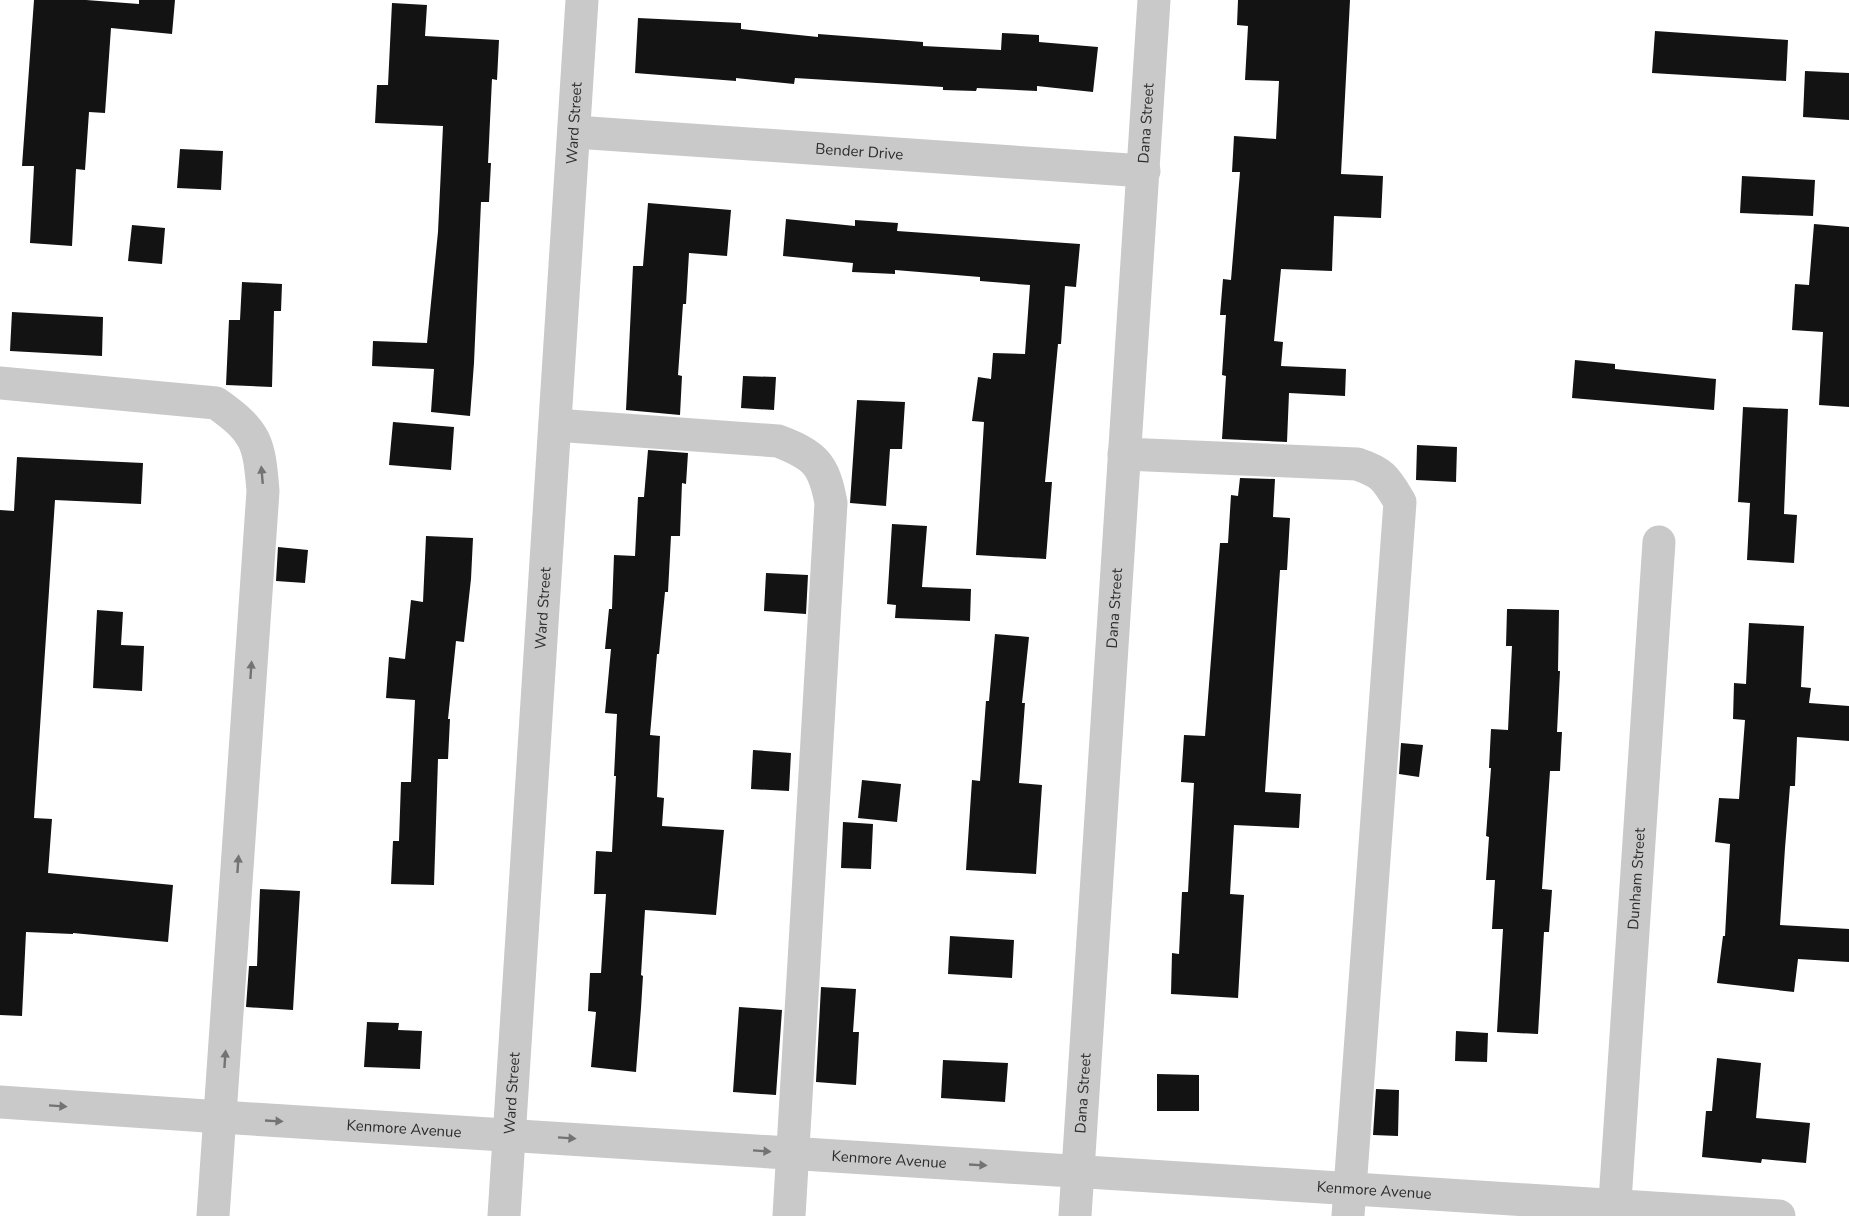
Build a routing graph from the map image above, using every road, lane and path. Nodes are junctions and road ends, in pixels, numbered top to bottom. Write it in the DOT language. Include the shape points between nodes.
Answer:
graph roads {
  1 [pos="582,0"];
  2 [pos="1154,0"];
  3 [pos="575,132"];
  4 [pos="1144,171"];
  5 [pos="0,383"];
  6 [pos="555,425"];
  7 [pos="1124,454"];
  8 [pos="1659,542"];
  9 [pos="0,1102"];
  10 [pos="220,1117"];
  11 [pos="509,1135"];
  12 [pos="794,1153"];
  13 [pos="1078,1171"];
  14 [pos="1348,1203"];
  15 [pos="1615,1211"];
  16 [pos="213,1216"];
  17 [pos="504,1216"];
  18 [pos="789,1216"];
  19 [pos="1075,1216"];
  20 [pos="1779,1216"];
  1 -- 3 [label="street, Ward Street"];
  2 -- 4 [label="street, Dana Street"];
  3 -- 4 [label="street, Bender Drive"];
  3 -- 6 [label="street, Ward Street"];
  4 -- 7 [label="street, Dana Street"];
  10 -- 5 [label="street, one-way" via="263,491 261,458 252,433 216,403"];
  6 -- 11 [label="street, Ward Street"];
  6 -- 12 [label="street" via="778,441 800,449 814,460 827,480 831,503"];
  7 -- 13 [label="street, Dana Street"];
  7 -- 14 [label="street" via="1357,464 1385,477 1400,502"];
  8 -- 15 [label="street, Dunham Street"];
  9 -- 10 [label="street, Kenmore Avenue, one-way"];
  10 -- 11 [label="street, Kenmore Avenue, one-way"];
  10 -- 16 [label="street"];
  11 -- 12 [label="street, Kenmore Avenue, one-way"];
  11 -- 17 [label="street, Ward Street"];
  12 -- 13 [label="street, Kenmore Avenue, one-way"];
  12 -- 18 [label="street"];
  13 -- 14 [label="street, Kenmore Avenue"];
  13 -- 19 [label="street, Dana Street"];
  14 -- 15 [label="street, Kenmore Avenue"];
  15 -- 20 [label="street, Kenmore Avenue"];
}
